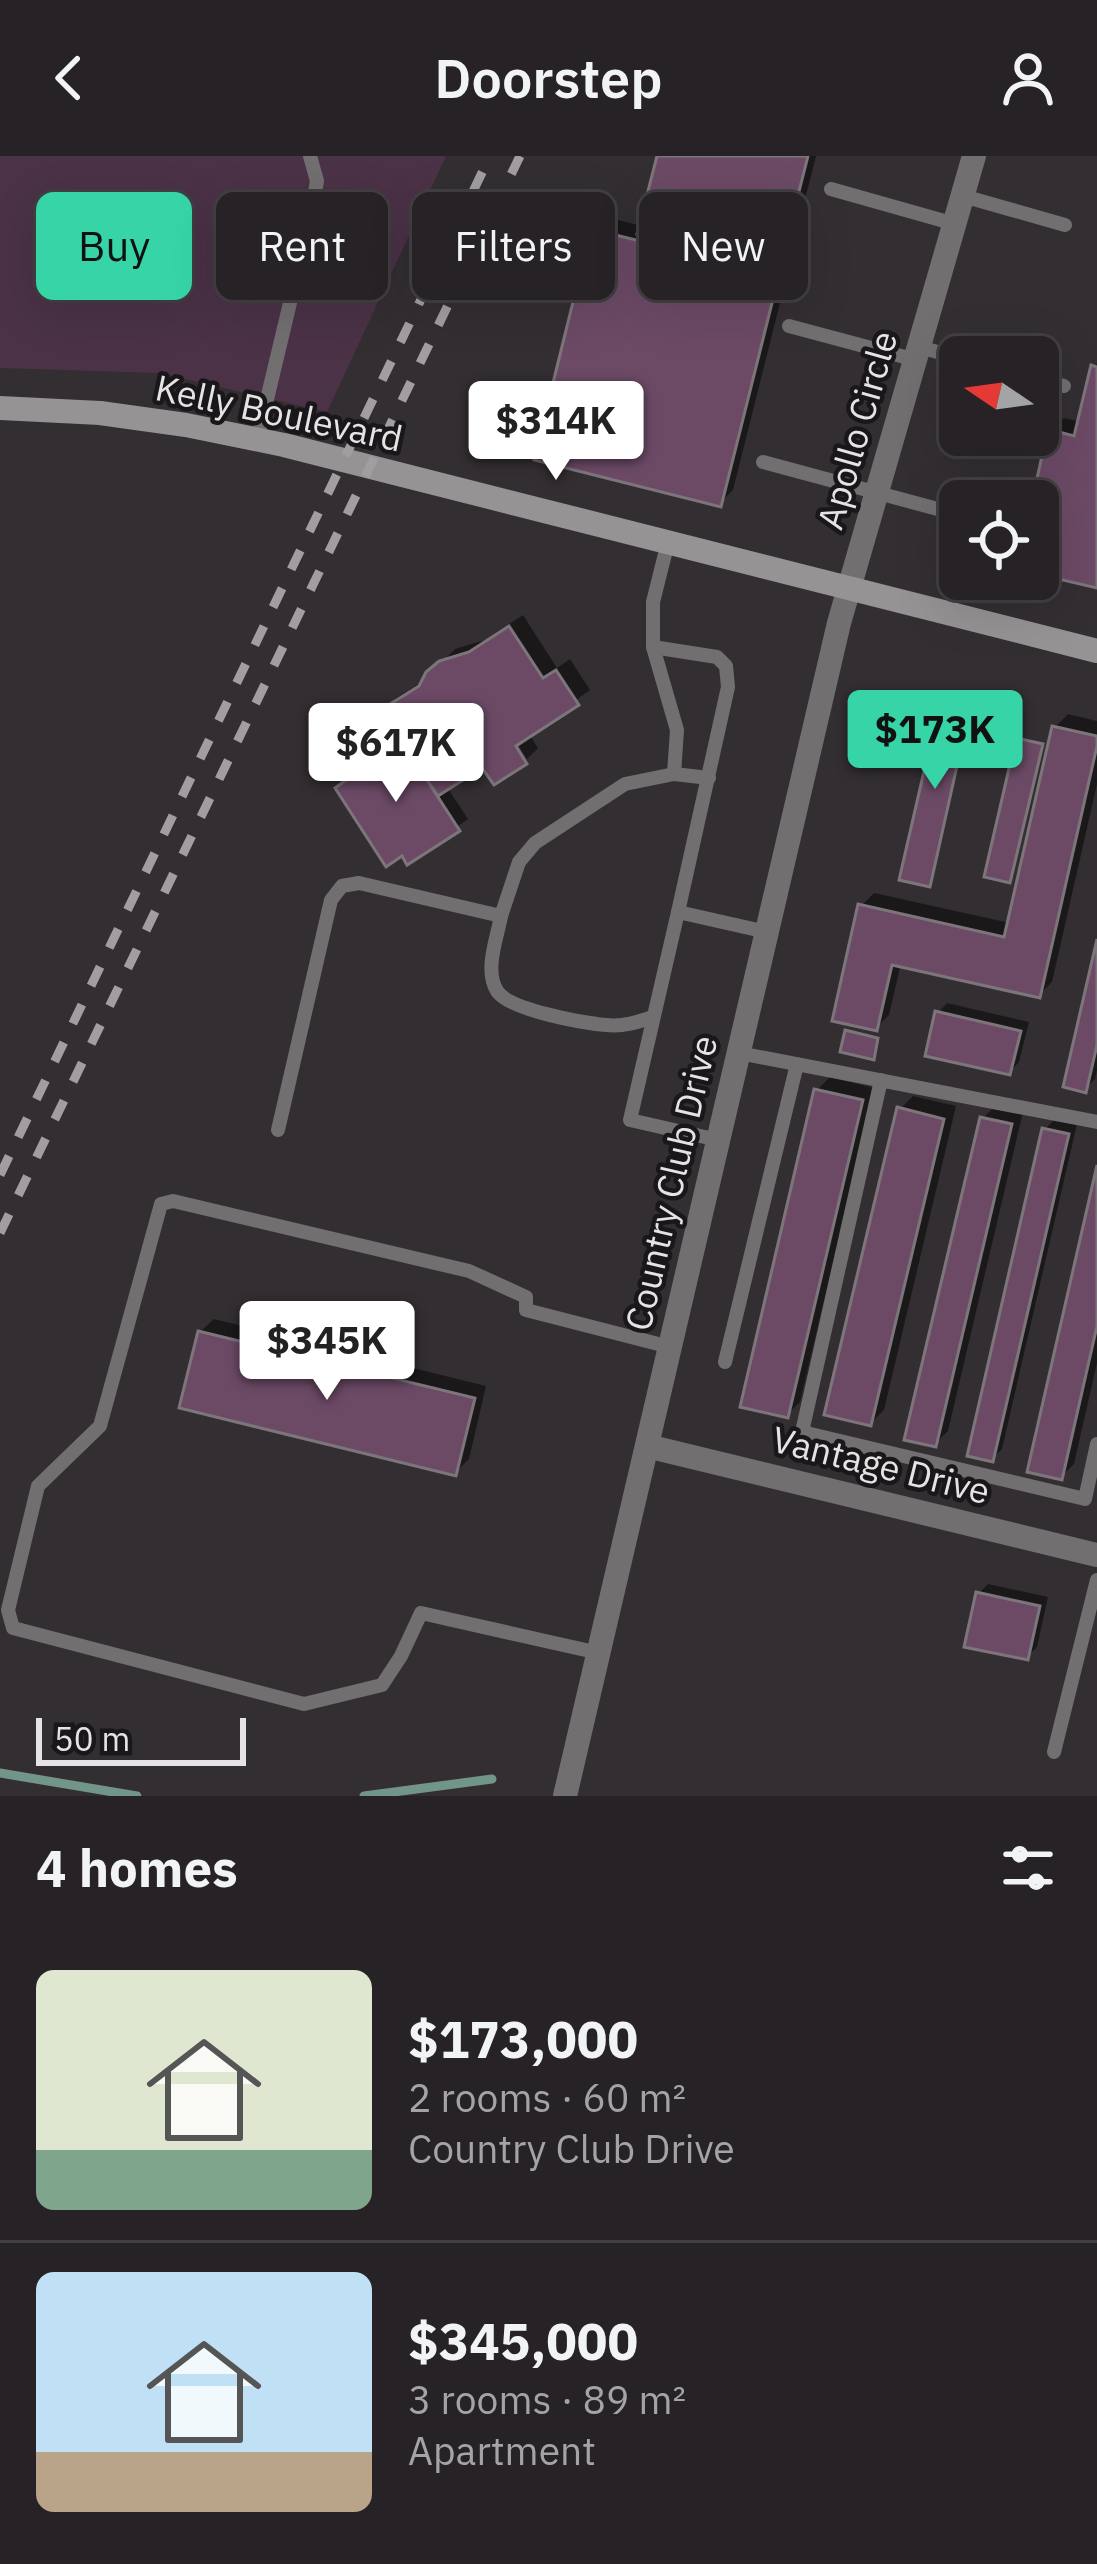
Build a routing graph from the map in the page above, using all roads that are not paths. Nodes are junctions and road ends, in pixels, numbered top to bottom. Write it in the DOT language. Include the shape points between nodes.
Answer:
graph roads {
  1 [pos="310,156"];
  2 [pos="974,156"];
  3 [pos="831,189"];
  4 [pos="963,196"];
  5 [pos="955,224"];
  6 [pos="1065,224"];
  7 [pos="789,326"];
  8 [pos="917,354"];
  9 [pos="939,356"];
  10 [pos="1059,385"];
  11 [pos="1064,386"];
  12 [pos="0,408"];
  13 [pos="257,440"];
  14 [pos="763,462"];
  15 [pos="877,492"];
  16 [pos="939,509"];
  17 [pos="668,542"];
  18 [pos="848,586"];
  19 [pos="653,646"];
  20 [pos="1097,651"];
  21 [pos="674,774"];
  22 [pos="709,778"];
  23 [pos="678,912"];
  24 [pos="501,916"];
  25 [pos="767,932"];
  26 [pos="653,1017"];
  27 [pos="739,1053"];
  28 [pos="797,1064"];
  29 [pos="881,1080"];
  30 [pos="1097,1122"];
  31 [pos="278,1130"];
  32 [pos="718,1140"];
  33 [pos="670,1347"];
  34 [pos="725,1362"];
  35 [pos="1097,1444"];
  36 [pos="647,1446"];
  37 [pos="1097,1555"];
  38 [pos="1097,1580"];
  39 [pos="598,1652"];
  40 [pos="1054,1752"];
  41 [pos="565,1796"];
  1 -- 13 [label="lane" via="317,181"];
  2 -- 4 [label="street, Apollo Circle"];
  3 -- 5 [label="lane"];
  4 -- 5 [label="street, Apollo Circle"];
  4 -- 6 [label="lane"];
  5 -- 8 [label="street, Apollo Circle"];
  7 -- 8 [label="lane"];
  8 -- 9 [label="lane"];
  8 -- 15 [label="street, Apollo Circle"];
  10 -- 11 [label="lane"];
  12 -- 13 [label="street, Kelly Boulevard" via="100,413"];
  13 -- 17 [label="street, Kelly Boulevard"];
  14 -- 15 [label="lane"];
  15 -- 16 [label="lane"];
  15 -- 18 [label="street, Apollo Circle"];
  17 -- 18 [label="street, Kelly Boulevard"];
  17 -- 19 [label="lane" via="653,602"];
  18 -- 20 [label="street, Kelly Boulevard"];
  18 -- 25 [label="street, Country Club Drive"];
  19 -- 21 [label="lane" via="677,730"];
  19 -- 22 [label="lane" via="717,657 726,666"];
  21 -- 22 [label="lane"];
  21 -- 24 [label="lane" via="625,784 535,843 519,862"];
  22 -- 23 [label="lane"];
  23 -- 25 [label="lane"];
  23 -- 26 [label="lane"];
  24 -- 26 [label="lane" via="490,969 498,993 517,1007 607,1025"];
  24 -- 31 [label="lane" via="359,883 342,886 331,900"];
  25 -- 27 [label="street, Country Club Drive"];
  26 -- 32 [label="lane" via="630,1120"];
  27 -- 28 [label="lane"];
  27 -- 32 [label="street, Country Club Drive"];
  28 -- 29 [label="lane"];
  28 -- 34 [label="lane"];
  29 -- 30 [label="lane"];
  29 -- 35 [label="lane" via="802,1432 1085,1499"];
  32 -- 33 [label="street, Country Club Drive"];
  33 -- 36 [label="street, Country Club Drive"];
  33 -- 39 [label="lane" via="526,1310 526,1297 469,1271 161,1204 100,1426 38,1486 8,1610 13,1628 304,1705 382,1685 421,1613"];
  36 -- 37 [label="street, Vantage Drive"];
  36 -- 39 [label="street, Country Club Drive"];
  38 -- 40 [label="lane"];
  39 -- 41 [label="street, Country Club Drive"];
}
